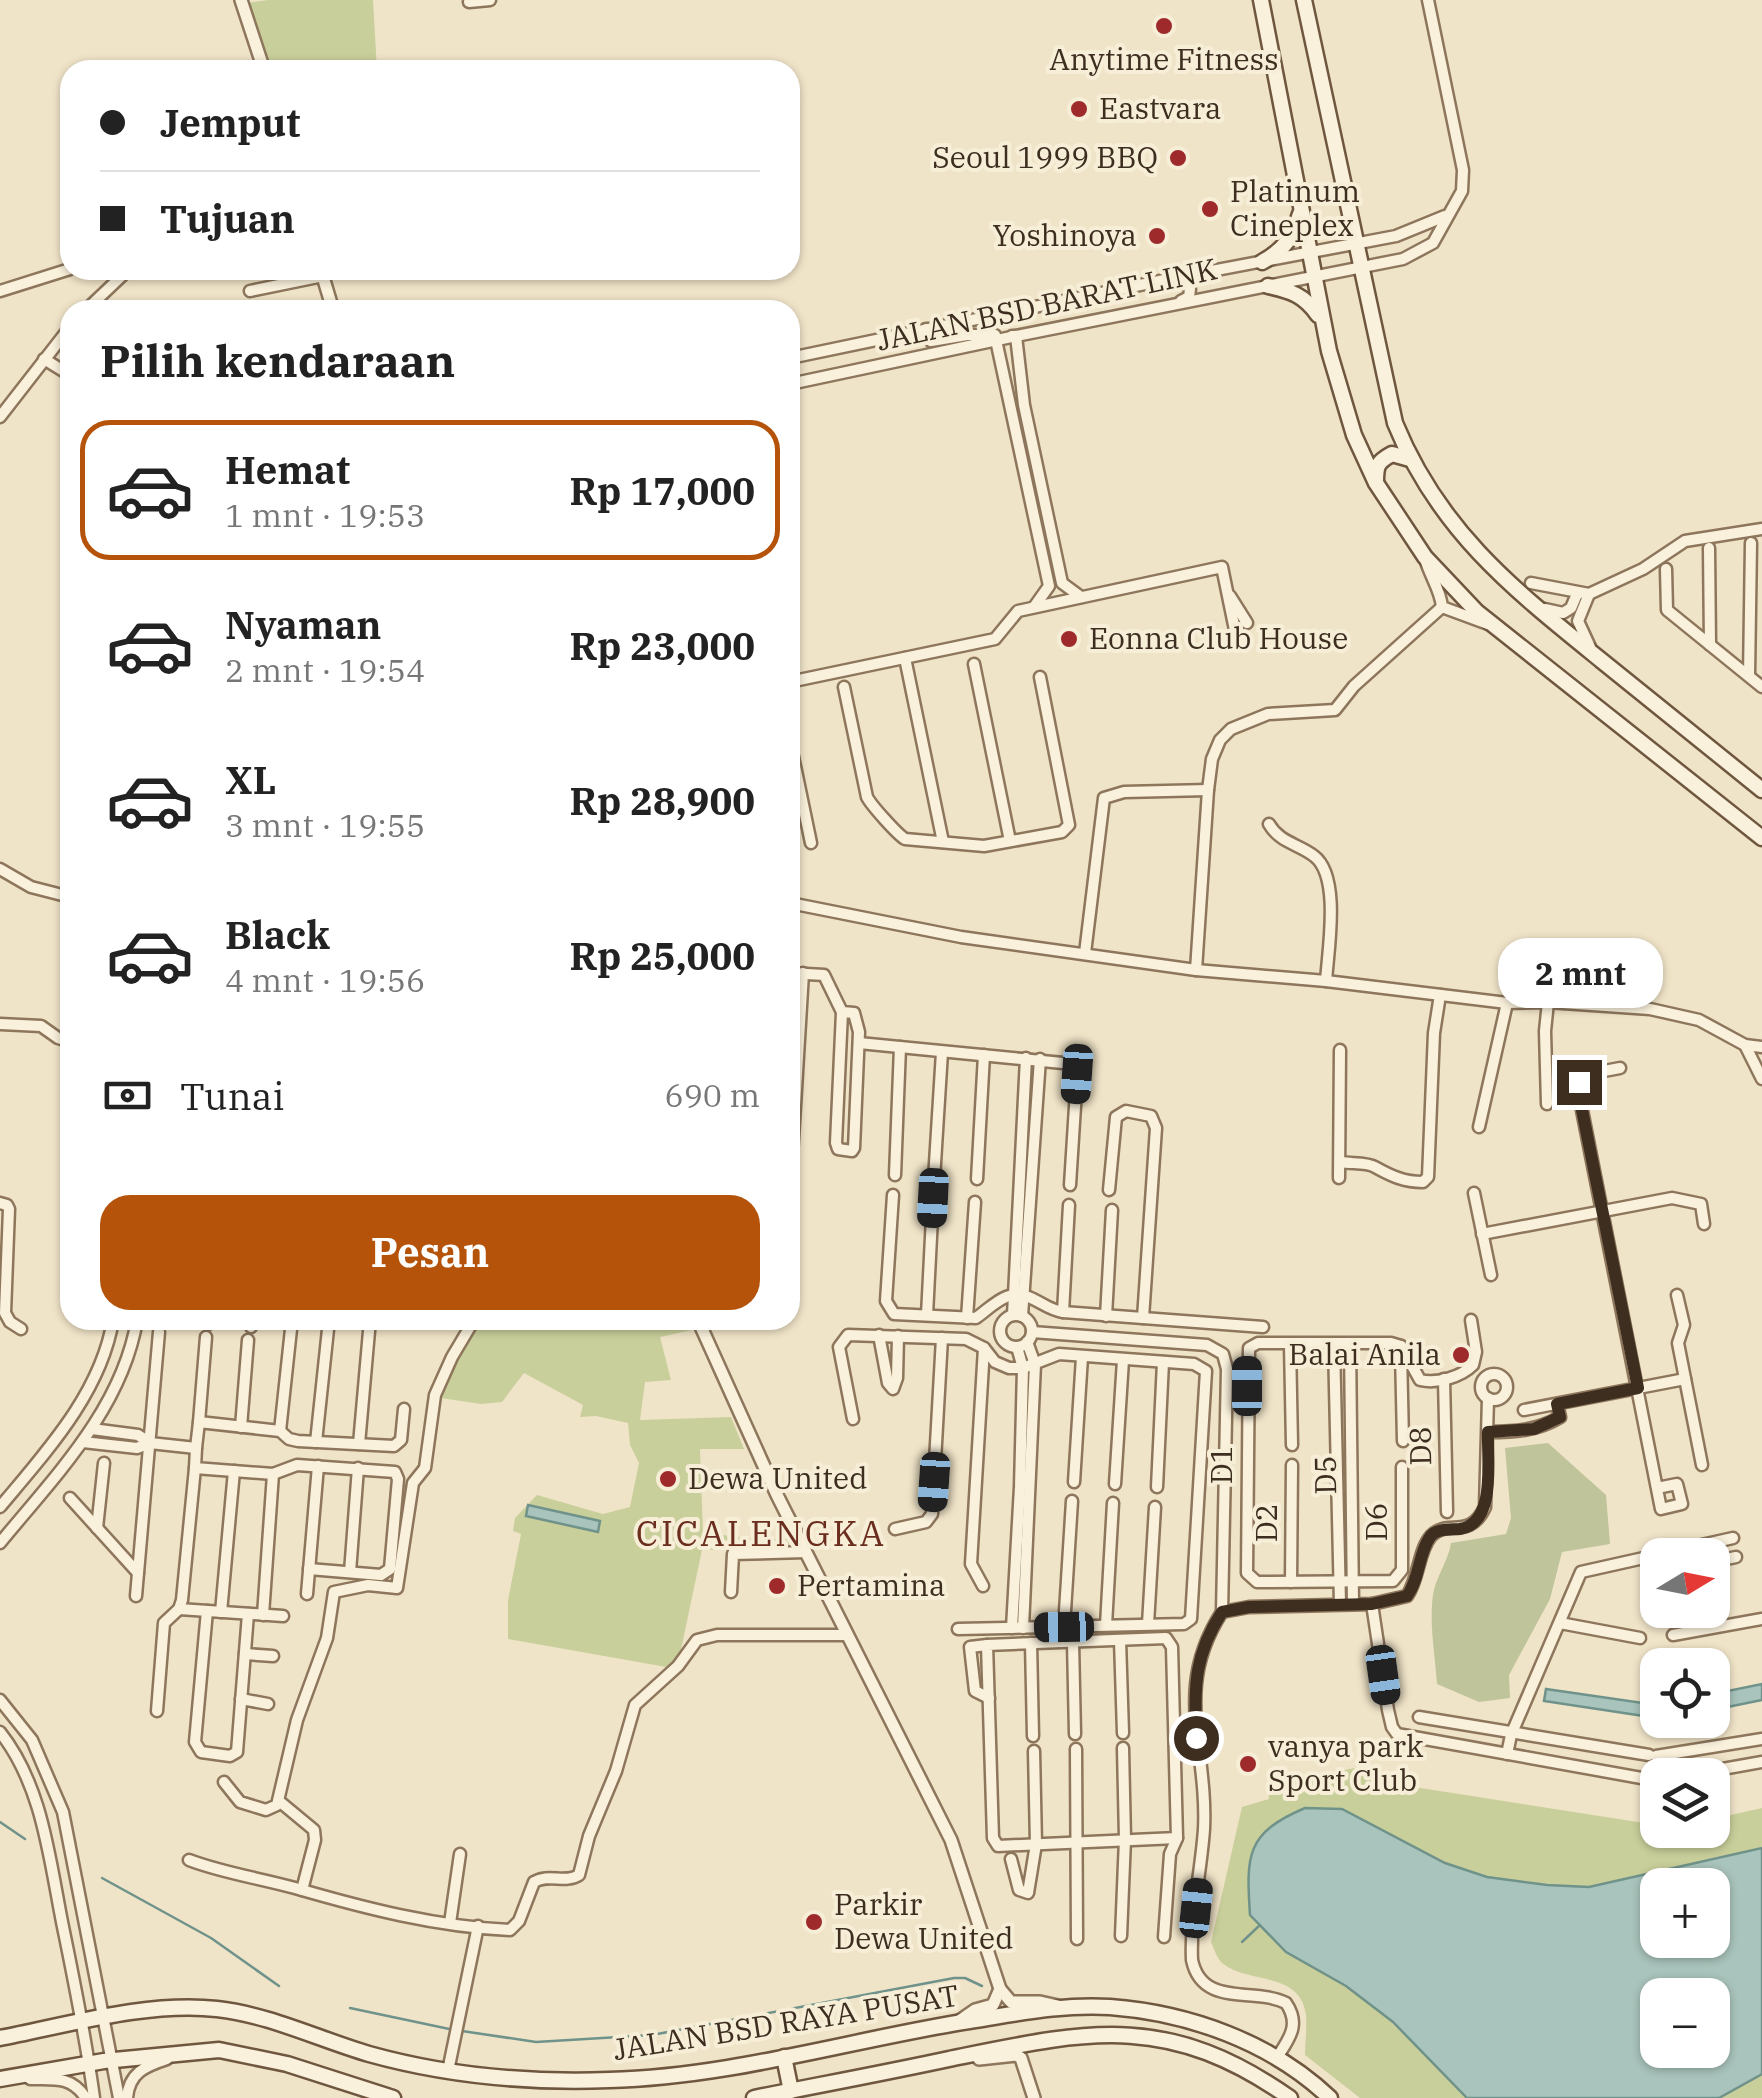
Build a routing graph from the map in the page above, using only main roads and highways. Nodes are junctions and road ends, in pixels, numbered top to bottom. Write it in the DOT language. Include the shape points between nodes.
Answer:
graph roads {
  1 [pos="1261,0"];
  2 [pos="1304,0"];
  3 [pos="1302,210"];
  4 [pos="1262,262"];
  5 [pos="1268,286"];
  6 [pos="1322,319"];
  7 [pos="1410,460"];
  8 [pos="1376,483"];
  9 [pos="1762,790"];
  10 [pos="1762,838"];
  11 [pos="1145,2011"];
  12 [pos="1140,2036"];
  13 [pos="0,2038"];
  14 [pos="784,2057"];
  15 [pos="0,2079"];
  16 [pos="791,2091"];
  17 [pos="392,2098"];
  18 [pos="754,2098"];
  19 [pos="1290,2098"];
  20 [pos="1330,2098"];
  1 -- 3 [label="main road"];
  2 -- 7 [label="main road" via="1395,423"];
  3 -- 4 [label="main road" via="1294,234"];
  3 -- 6 [label="main road"];
  5 -- 6 [label="main road" via="1293,291"];
  6 -- 8 [label="main road" via="1354,435"];
  7 -- 8 [label="main road" via="1392,454 1381,460"];
  7 -- 9 [label="main road" via="1458,533 1530,602"];
  8 -- 10 [label="main road" via="1450,586"];
  11 -- 12 [label="main road"];
  11 -- 14 [label="main road, JALAN BSD RAYA PUSAT" via="1063,2007"];
  11 -- 20 [label="main road, JALAN BSD RAYA PUSAT" via="1233,2036"];
  12 -- 16 [label="main road, JALAN BSD RAYA PUSAT" via="1072,2036"];
  12 -- 19 [label="main road, JALAN BSD RAYA PUSAT" via="1221,2056"];
  13 -- 14 [label="main road, JALAN BSD RAYA PUSAT" via="104,2018 212,2008 448,2071 547,2082 675,2075"];
  14 -- 16 [label="main road"];
  15 -- 17 [label="main road" via="192,2050 248,2054"];
  16 -- 18 [label="main road, JALAN BSD RAYA PUSAT"];
}
